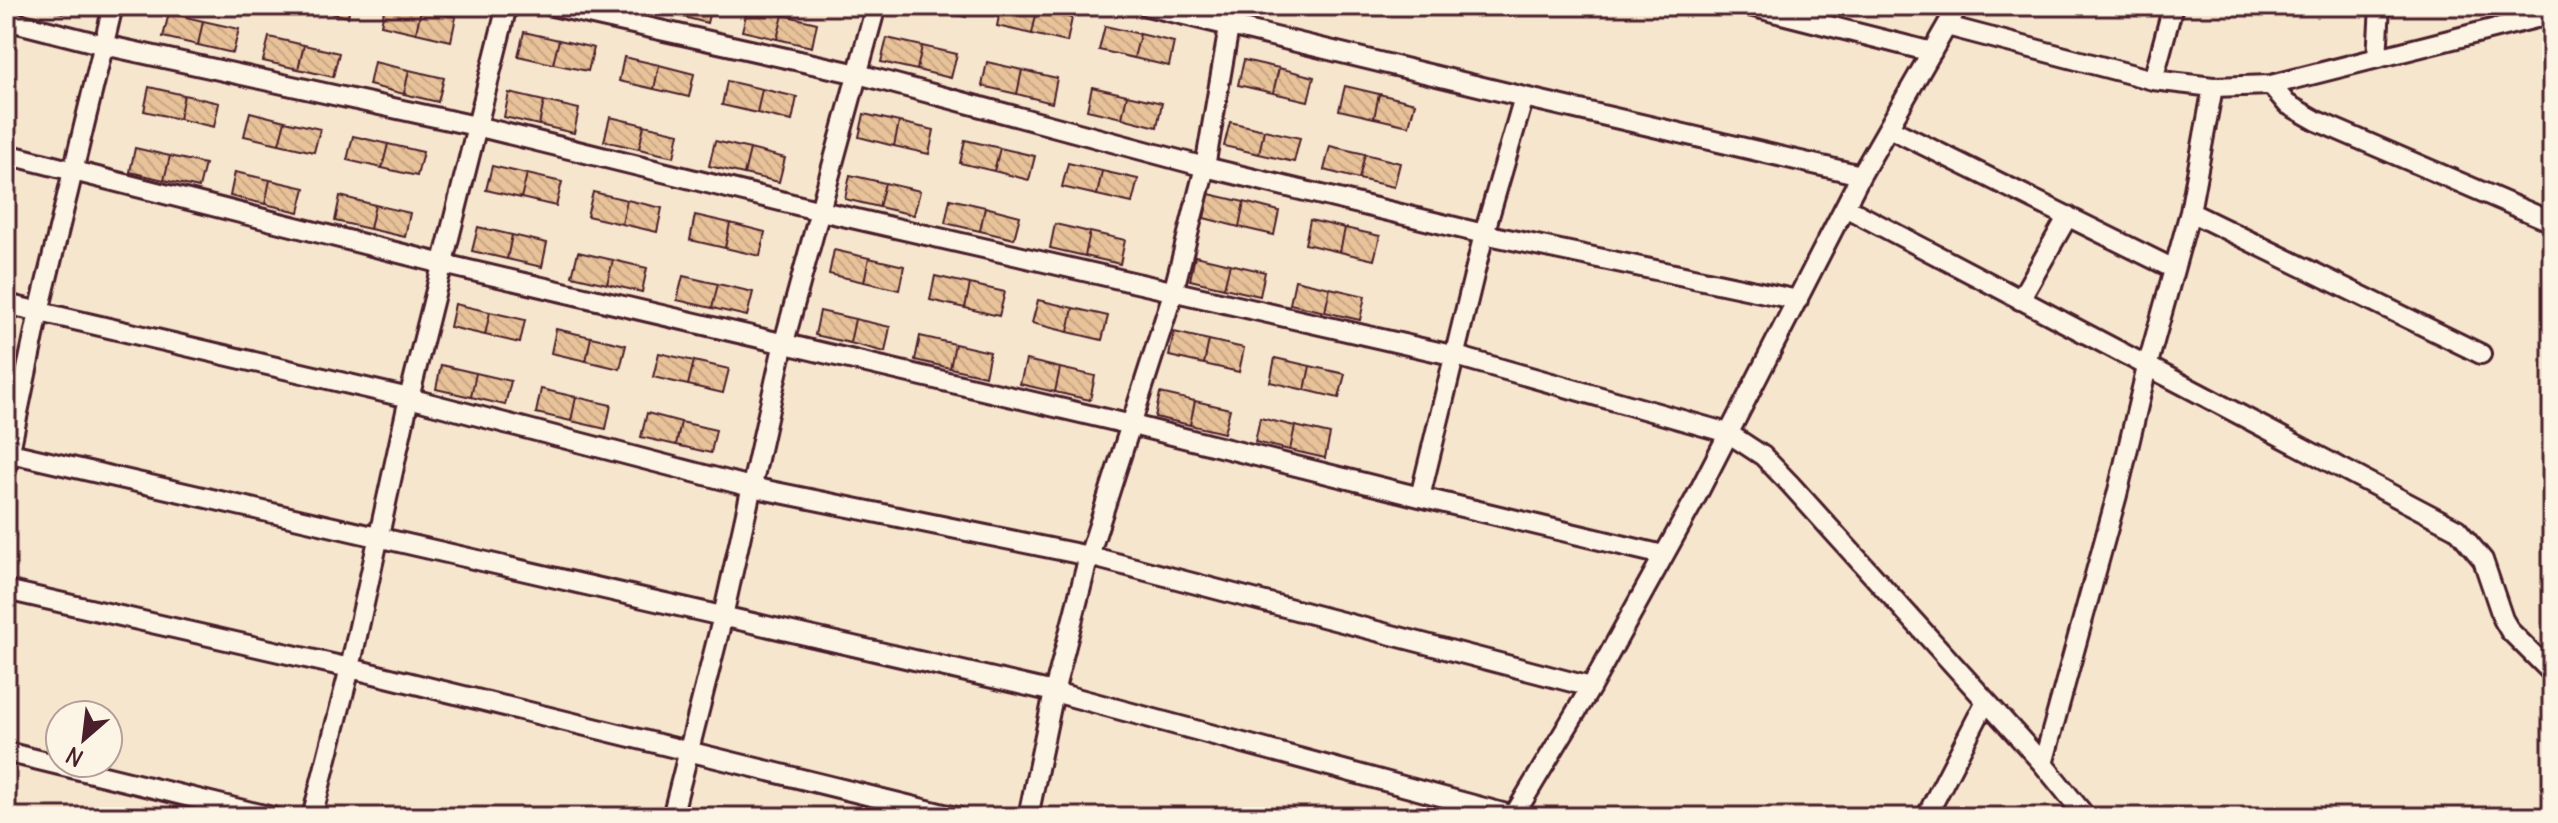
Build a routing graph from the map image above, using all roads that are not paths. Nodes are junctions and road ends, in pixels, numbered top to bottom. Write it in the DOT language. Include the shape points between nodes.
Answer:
graph roads {
  1 [pos="113,6"];
  2 [pos="507,6"];
  3 [pos="552,6"];
  4 [pos="876,6"];
  5 [pos="1147,6"];
  6 [pos="1234,6"];
  7 [pos="1750,6"];
  8 [pos="1958,6"];
  9 [pos="2173,6"];
  10 [pos="2380,6"];
  11 [pos="2552,14"];
  12 [pos="6,20"];
  13 [pos="1947,26"];
  14 [pos="1229,27"];
  15 [pos="104,45"];
  16 [pos="1932,52"];
  17 [pos="2377,58"];
  18 [pos="858,74"];
  19 [pos="2153,80"];
  20 [pos="2271,85"];
  21 [pos="2213,87"];
  22 [pos="1524,97"];
  23 [pos="476,126"];
  24 [pos="1889,128"];
  25 [pos="6,154"];
  26 [pos="1205,167"];
  27 [pos="73,170"];
  28 [pos="1861,175"];
  29 [pos="1845,207"];
  30 [pos="821,211"];
  31 [pos="2190,212"];
  32 [pos="2068,216"];
  33 [pos="2552,222"];
  34 [pos="1484,234"];
  35 [pos="443,264"];
  36 [pos="2174,269"];
  37 [pos="1173,293"];
  38 [pos="1798,300"];
  39 [pos="2020,300"];
  40 [pos="6,304"];
  41 [pos="39,312"];
  42 [pos="784,342"];
  43 [pos="2481,354"];
  44 [pos="1456,356"];
  45 [pos="2147,367"];
  46 [pos="409,398"];
  47 [pos="1132,425"];
  48 [pos="1728,433"];
  49 [pos="7,458"];
  50 [pos="751,487"];
  51 [pos="1420,497"];
  52 [pos="379,536"];
  53 [pos="1663,555"];
  54 [pos="1089,556"];
  55 [pos="6,590"];
  56 [pos="723,616"];
  57 [pos="350,668"];
  58 [pos="2552,673"];
  59 [pos="1591,687"];
  60 [pos="1054,692"];
  61 [pos="1986,701"];
  62 [pos="689,751"];
  63 [pos="6,752"];
  64 [pos="2043,764"];
  65 [pos="272,817"];
  66 [pos="312,817"];
  67 [pos="672,817"];
  68 [pos="956,817"];
  69 [pos="1028,817"];
  70 [pos="1513,817"];
  71 [pos="1926,817"];
  72 [pos="2086,817"];
  1 -- 15 [label="street"];
  2 -- 23 [label="street"];
  3 -- 18 [label="street"];
  4 -- 18 [label="street"];
  5 -- 14 [label="street"];
  6 -- 14 [label="street"];
  7 -- 16 [label="street"];
  8 -- 13 [label="street"];
  9 -- 19 [label="street"];
  10 -- 17 [label="street"];
  11 -- 17 [label="street"];
  12 -- 15 [label="street"];
  13 -- 16 [label="street"];
  13 -- 19 [label="street"];
  14 -- 22 [label="street"];
  14 -- 26 [label="street"];
  15 -- 23 [label="street"];
  15 -- 27 [label="street"];
  16 -- 24 [label="street"];
  17 -- 20 [label="street"];
  18 -- 26 [label="street"];
  18 -- 30 [label="street"];
  19 -- 21 [label="street"];
  20 -- 21 [label="street"];
  20 -- 33 [label="street" via="2287,104 2317,121"];
  21 -- 31 [label="street"];
  22 -- 28 [label="street"];
  22 -- 34 [label="street"];
  23 -- 30 [label="street"];
  23 -- 35 [label="street"];
  24 -- 28 [label="street"];
  24 -- 32 [label="street"];
  25 -- 27 [label="street"];
  26 -- 34 [label="street"];
  26 -- 37 [label="street"];
  27 -- 35 [label="street"];
  27 -- 41 [label="street"];
  28 -- 29 [label="street"];
  29 -- 38 [label="street"];
  29 -- 39 [label="street"];
  30 -- 37 [label="street"];
  30 -- 42 [label="street"];
  31 -- 36 [label="street"];
  31 -- 43 [label="street"];
  32 -- 36 [label="street"];
  32 -- 39 [label="street"];
  34 -- 38 [label="street"];
  34 -- 44 [label="street"];
  35 -- 42 [label="street"];
  35 -- 46 [label="street"];
  36 -- 45 [label="street"];
  37 -- 44 [label="street"];
  37 -- 47 [label="street"];
  38 -- 48 [label="street"];
  39 -- 45 [label="street"];
  40 -- 41 [label="street"];
  41 -- 46 [label="street"];
  41 -- 49 [label="street"];
  42 -- 47 [label="street"];
  42 -- 50 [label="street"];
  44 -- 48 [label="street"];
  44 -- 51 [label="street"];
  45 -- 58 [label="street" via="2457,529 2483,560 2510,631"];
  45 -- 64 [label="street"];
  46 -- 50 [label="street"];
  46 -- 52 [label="street"];
  47 -- 51 [label="street"];
  47 -- 54 [label="street"];
  48 -- 53 [label="street"];
  48 -- 61 [label="street" via="1763,456 1790,484"];
  49 -- 52 [label="street"];
  50 -- 54 [label="street"];
  50 -- 56 [label="street"];
  51 -- 53 [label="street"];
  52 -- 56 [label="street"];
  52 -- 57 [label="street"];
  53 -- 59 [label="street"];
  54 -- 59 [label="street"];
  54 -- 60 [label="street"];
  55 -- 57 [label="street"];
  56 -- 60 [label="street"];
  56 -- 62 [label="street"];
  57 -- 62 [label="street"];
  57 -- 66 [label="street"];
  59 -- 70 [label="street"];
  60 -- 69 [label="street"];
  60 -- 70 [label="street"];
  61 -- 64 [label="street"];
  61 -- 71 [label="street"];
  62 -- 67 [label="street"];
  62 -- 68 [label="street"];
  63 -- 65 [label="street"];
  64 -- 72 [label="street"];
}
